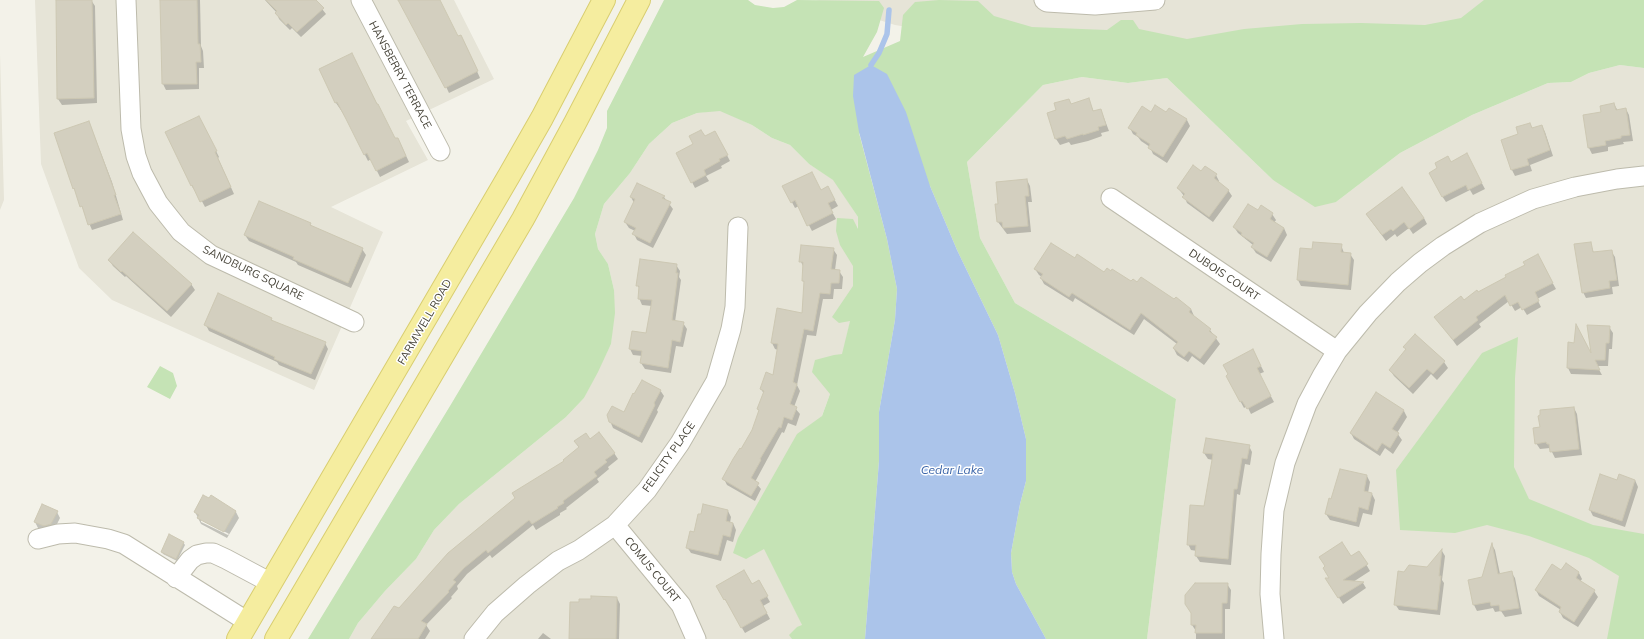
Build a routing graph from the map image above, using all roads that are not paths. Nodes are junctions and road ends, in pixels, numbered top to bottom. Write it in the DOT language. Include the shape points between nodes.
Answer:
graph roads {
  1 [pos="126,0"];
  2 [pos="361,0"];
  3 [pos="604,0"];
  4 [pos="639,0"];
  5 [pos="1044,0"];
  6 [pos="1155,0"];
  7 [pos="440,151"];
  8 [pos="1644,176"];
  9 [pos="1111,198"];
  10 [pos="738,227"];
  11 [pos="354,322"];
  12 [pos="1337,352"];
  13 [pos="615,525"];
  14 [pos="38,539"];
  15 [pos="176,578"];
  16 [pos="271,583"];
  17 [pos="243,631"];
  18 [pos="276,639"];
  19 [pos="474,639"];
  20 [pos="696,639"];
  21 [pos="1274,639"];
  1 -- 11 [label="street, SANDBURG SQUARE" via="131,129 142,173 158,203 181,232 211,255"];
  2 -- 7 [label="street, HANSBERRY TERRACE"];
  3 -- 16 [label="main road, FARMWELL ROAD" via="542,118"];
  4 -- 18 [label="main road" via="523,219"];
  5 -- 6 [label="street" via="1095,5"];
  8 -- 12 [label="street" via="1575,187 1533,199 1480,223 1443,246 1398,282 1368,313"];
  9 -- 12 [label="street, DUBOIS COURT"];
  10 -- 13 [label="street, FELICITY PLACE" via="735,307 716,381 658,476"];
  12 -- 21 [label="street" via="1307,404 1295,433 1274,510 1270,594"];
  13 -- 19 [label="street, FELICITY PLACE" via="558,561 527,585 495,613"];
  13 -- 20 [label="street, COMUS COURT" via="681,605"];
  14 -- 15 [label="street" via="75,533 108,538 136,552"];
  15 -- 16 [label="street" via="190,560 206,553 226,559"];
  15 -- 17 [label="street"];
  16 -- 17 [label="main road, FARMWELL ROAD"];
}
